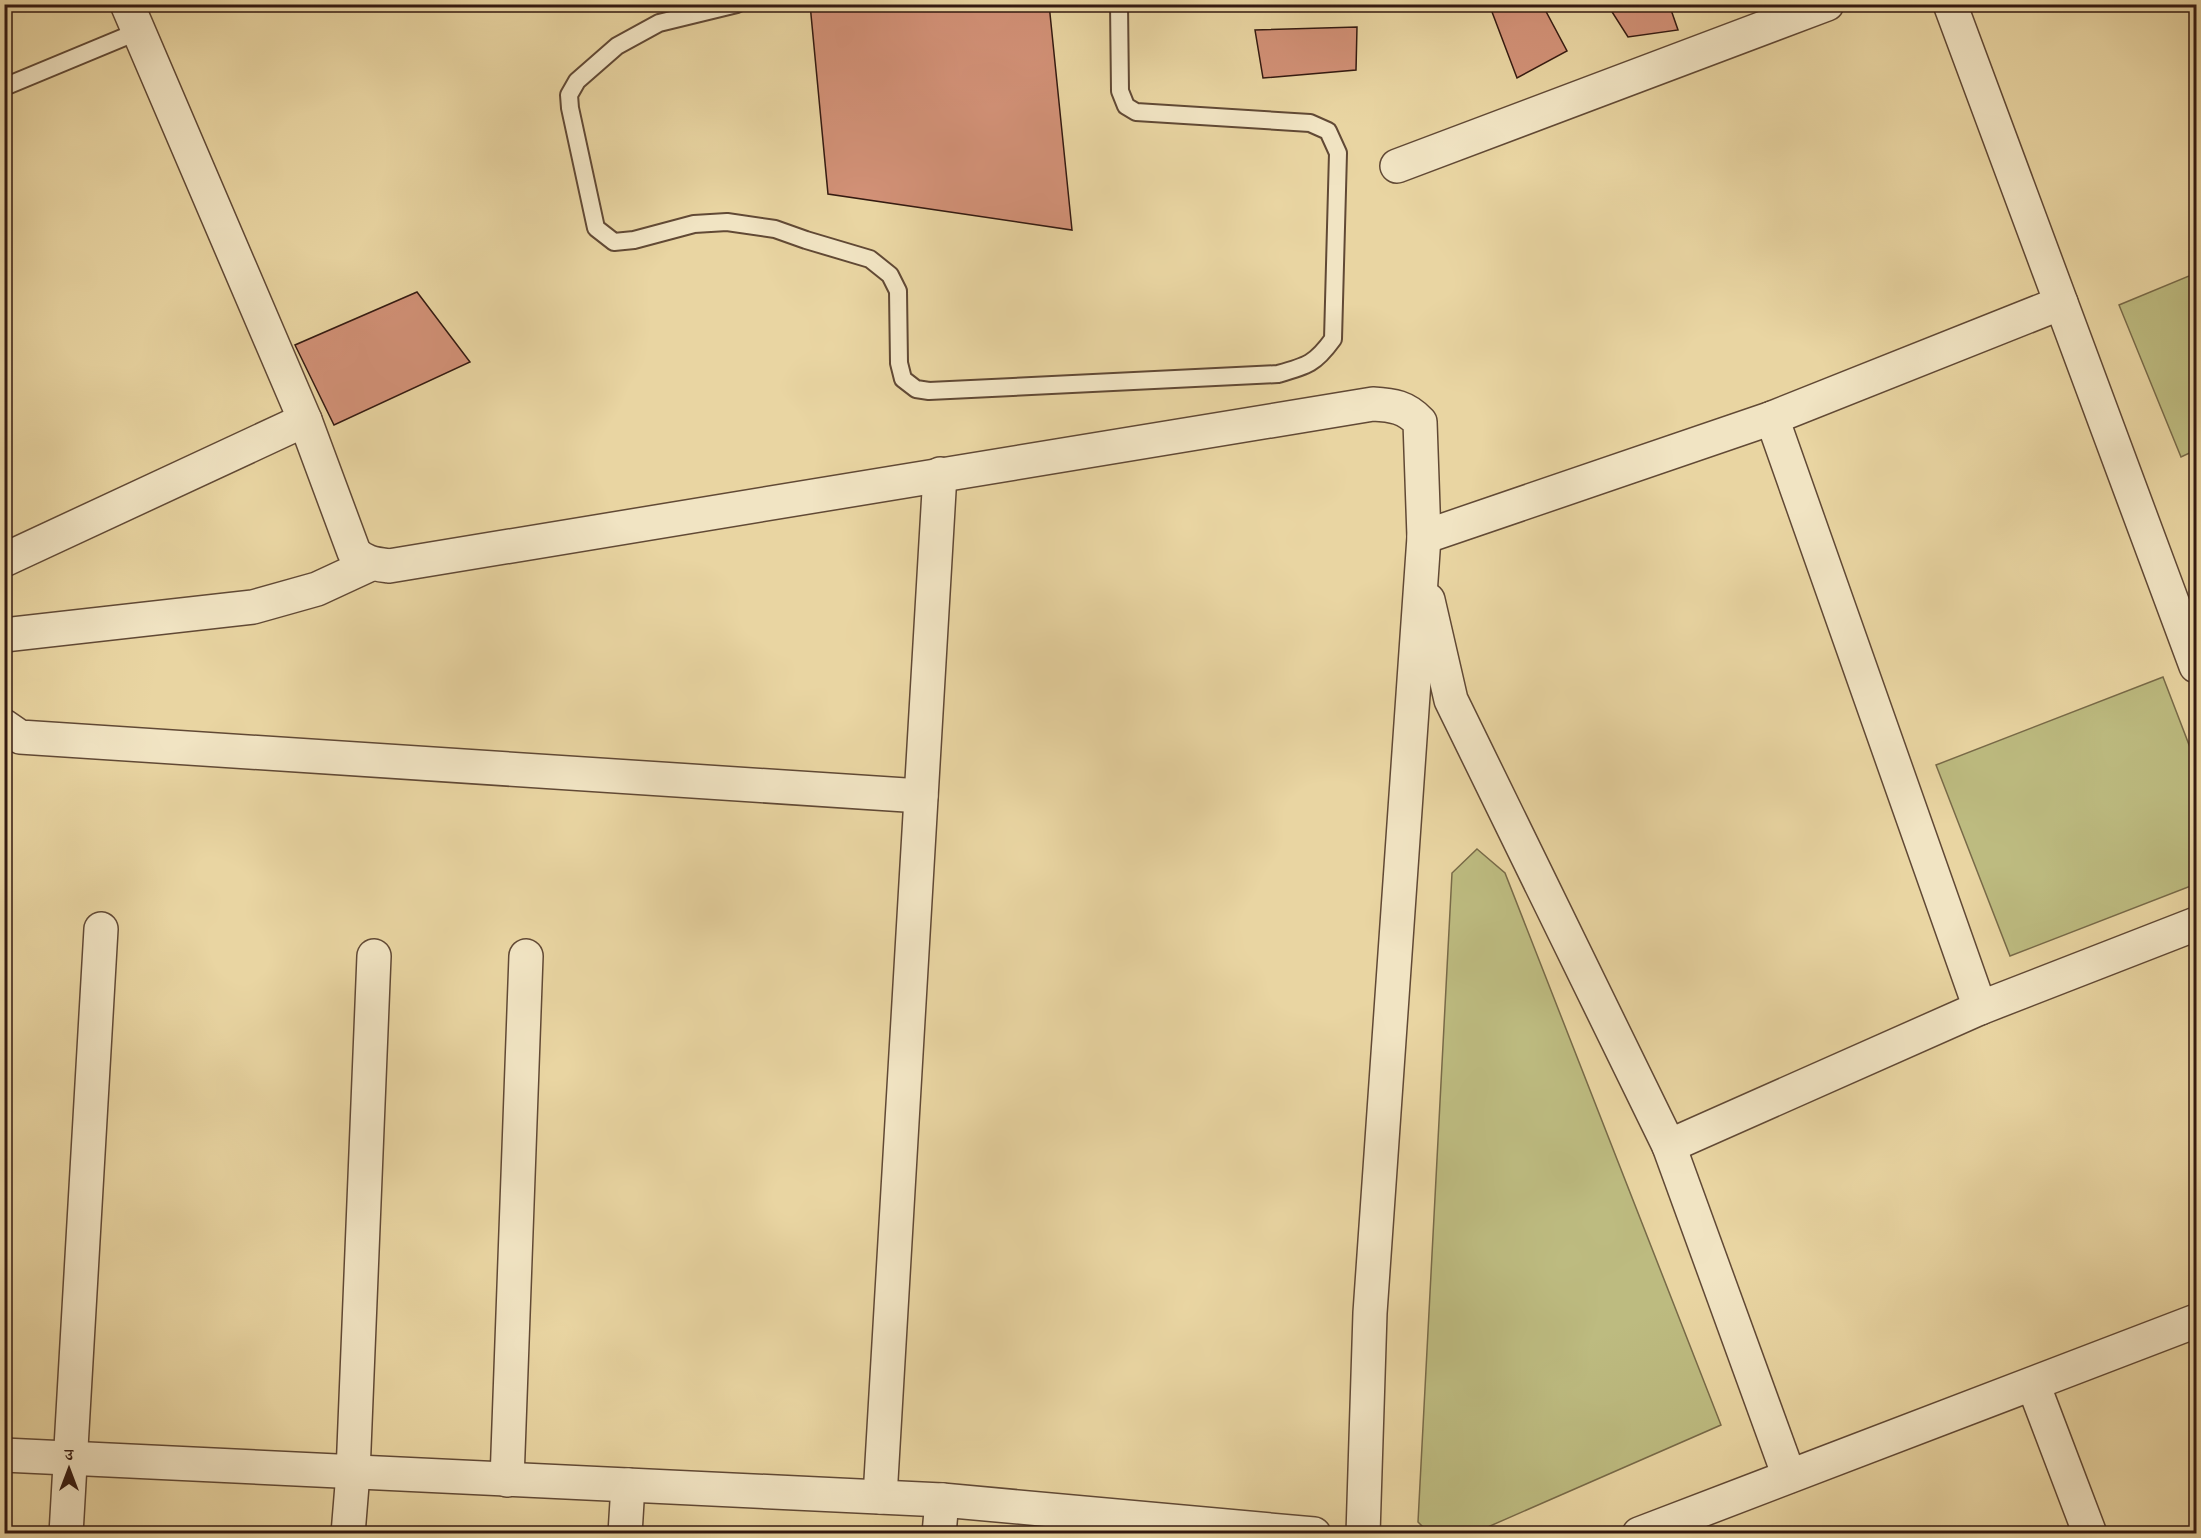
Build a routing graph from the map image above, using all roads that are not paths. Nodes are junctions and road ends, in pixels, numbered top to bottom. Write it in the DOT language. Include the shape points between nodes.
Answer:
graph roads {
  1 [pos="738,4"];
  2 [pos="1119,4"];
  3 [pos="1827,4"];
  4 [pos="1950,4"];
  5 [pos="133,18"];
  6 [pos="4,87"];
  7 [pos="1397,166"];
  8 [pos="2061,303"];
  9 [pos="1772,418"];
  10 [pos="305,420"];
  11 [pos="940,474"];
  12 [pos="1422,553"];
  13 [pos="4,560"];
  14 [pos="371,564"];
  15 [pos="4,635"];
  16 [pos="2196,666"];
  17 [pos="4,726"];
  18 [pos="921,796"];
  19 [pos="2196,924"];
  20 [pos="101,928"];
  21 [pos="374,956"];
  22 [pos="526,956"];
  23 [pos="1980,1008"];
  24 [pos="1669,1146"];
  25 [pos="2196,1321"];
  26 [pos="2033,1384"];
  27 [pos="4,1455"];
  28 [pos="70,1459"];
  29 [pos="353,1473"];
  30 [pos="1789,1476"];
  31 [pos="507,1480"];
  32 [pos="628,1485"];
  33 [pos="880,1497"];
  34 [pos="942,1500"];
  35 [pos="66,1533"];
  36 [pos="348,1533"];
  37 [pos="625,1533"];
  38 [pos="939,1533"];
  39 [pos="1314,1533"];
  40 [pos="1363,1533"];
  41 [pos="1639,1533"];
  42 [pos="2090,1533"];
  1 -- 2 [label="lane" via="659,23 617,46 577,81 569,96 596,228 614,242 694,224 727,222 776,229 870,259 890,275 898,291 899,363 903,379 916,389 1278,374 1305,367 1321,356 1333,339 1338,153 1328,131 1310,123 1136,112 1126,106 1120,91"];
  3 -- 7 [label="street"];
  4 -- 8 [label="street"];
  5 -- 6 [label="lane"];
  5 -- 10 [label="street"];
  8 -- 9 [label="street"];
  8 -- 16 [label="street"];
  9 -- 12 [label="street"];
  9 -- 23 [label="street"];
  10 -- 13 [label="street"];
  10 -- 14 [label="street" via="354,552"];
  11 -- 12 [label="street" via="1373,404 1395,405 1420,422"];
  11 -- 14 [label="street" via="389,566"];
  11 -- 18 [label="street"];
  12 -- 24 [label="street" via="1451,700"];
  12 -- 40 [label="street" via="1370,1313"];
  14 -- 15 [label="street" via="317,589 253,608"];
  17 -- 18 [label="street" via="20,737"];
  18 -- 33 [label="street"];
  19 -- 23 [label="street"];
  20 -- 28 [label="street"];
  21 -- 29 [label="street"];
  22 -- 31 [label="street"];
  23 -- 24 [label="street"];
  24 -- 30 [label="street"];
  25 -- 26 [label="street"];
  26 -- 30 [label="street"];
  26 -- 42 [label="street"];
  27 -- 28 [label="street"];
  28 -- 29 [label="street"];
  28 -- 35 [label="street"];
  29 -- 31 [label="street"];
  29 -- 36 [label="street"];
  30 -- 41 [label="street"];
  31 -- 32 [label="street"];
  32 -- 33 [label="street"];
  32 -- 37 [label="street"];
  33 -- 34 [label="street"];
  34 -- 38 [label="street"];
  34 -- 39 [label="street"];
}
